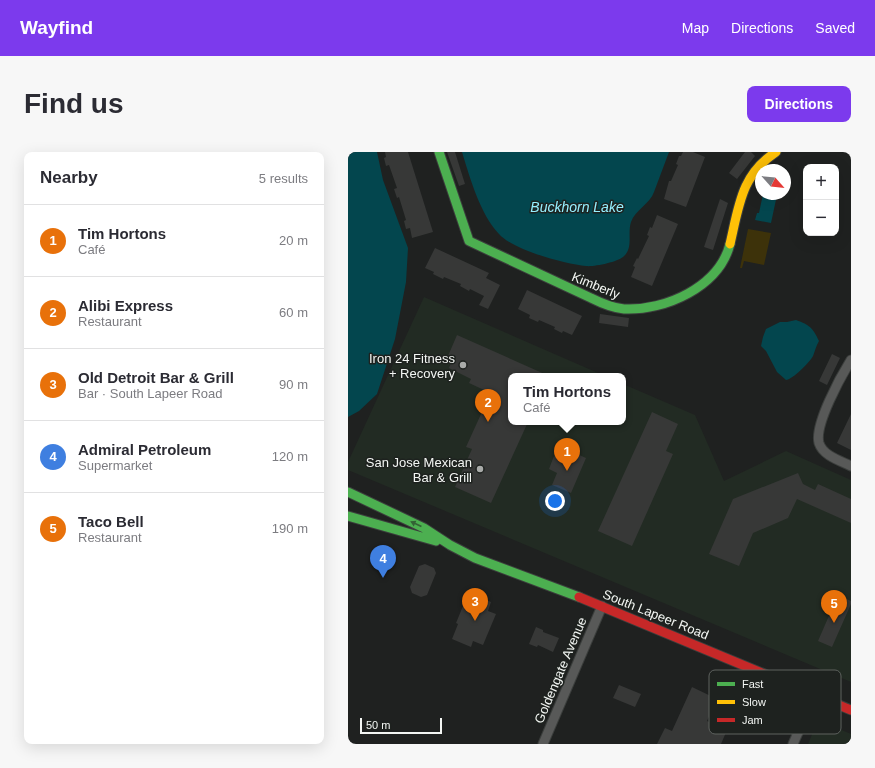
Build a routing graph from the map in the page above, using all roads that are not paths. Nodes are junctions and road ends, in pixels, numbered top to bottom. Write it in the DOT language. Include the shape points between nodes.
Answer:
graph roads {
  1 [pos="439,152"];
  2 [pos="776,152"];
  3 [pos="851,360"];
  4 [pos="851,466"];
  5 [pos="348,492"];
  6 [pos="348,516"];
  7 [pos="450,544"];
  8 [pos="602,606"];
  9 [pos="757,670"];
  10 [pos="841,706"];
  11 [pos="851,710"];
  12 [pos="797,734"];
  13 [pos="543,744"];
  14 [pos="793,744"];
  1 -- 2 [label="main road, Kimberly" via="469,241 620,309 651,307 678,299 706,280 721,264 729,248 742,194 750,177 766,157"];
  3 -- 4 [label="street" via="827,407 819,432 819,443 824,451"];
  7 -- 5 [label="main road, South Lapeer Road, one-way" via="424,528"];
  6 -- 7 [label="main road, South Lapeer Road"];
  7 -- 8 [label="main road, South Lapeer Road" via="475,558"];
  8 -- 9 [label="main road, South Lapeer Road"];
  8 -- 13 [label="street, Goldengate Avenue"];
  10 -- 11 [label="main road, South Lapeer Road"];
  12 -- 14 [label="street"];
}
